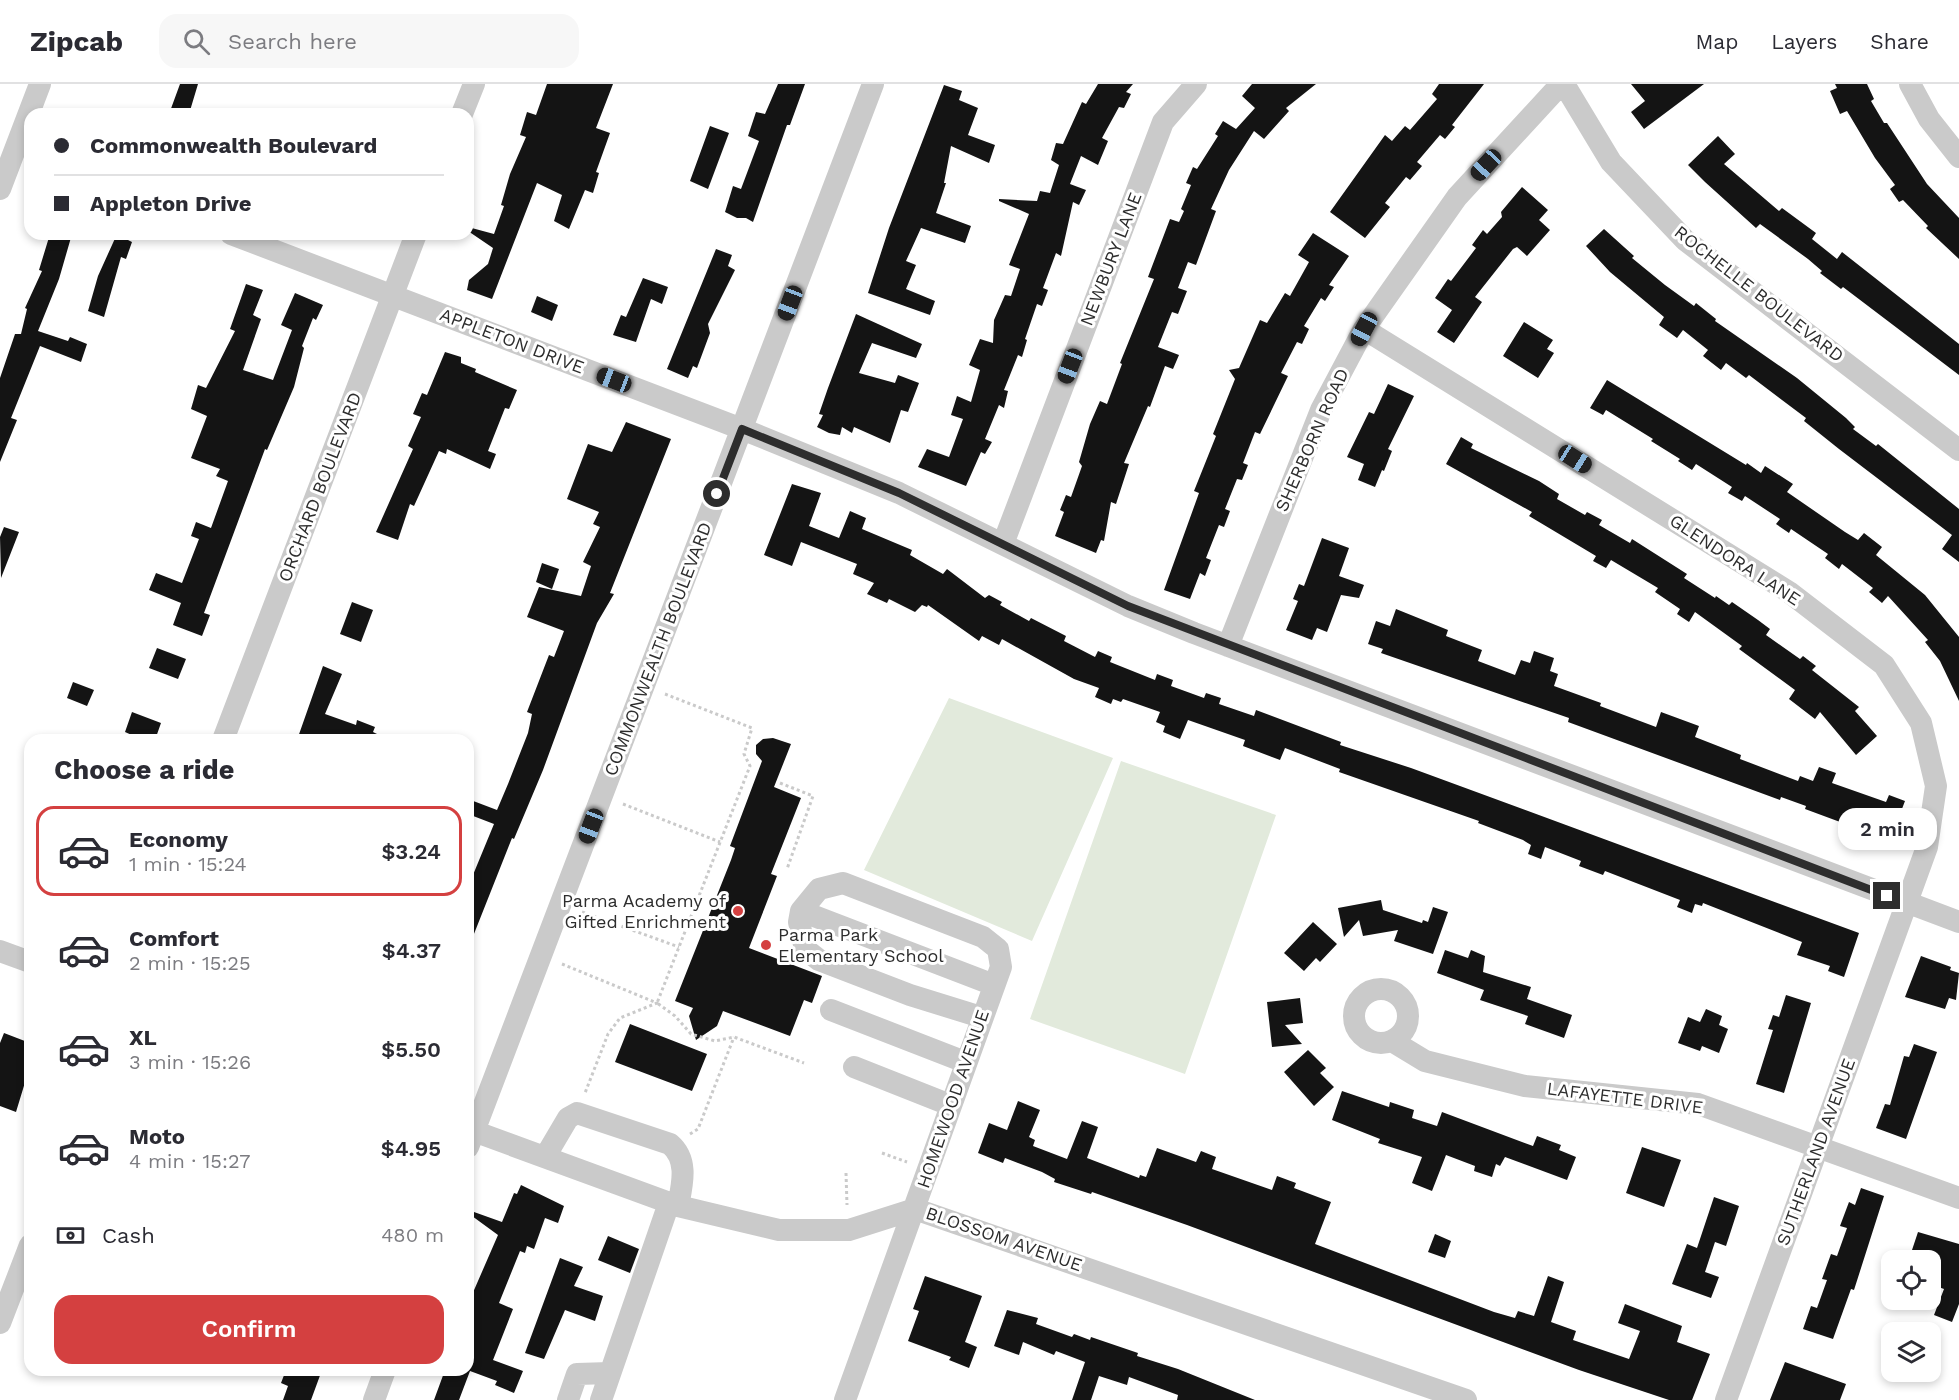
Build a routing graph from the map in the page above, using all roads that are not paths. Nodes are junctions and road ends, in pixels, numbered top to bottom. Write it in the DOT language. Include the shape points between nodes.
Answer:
graph roads {
  1 [pos="40,84"];
  2 [pos="474,84"];
  3 [pos="873,84"];
  4 [pos="1196,84"];
  5 [pos="1563,84"];
  6 [pos="1910,84"];
  7 [pos="31,108"];
  8 [pos="464,108"];
  9 [pos="24,128"];
  10 [pos="15,152"];
  11 [pos="1959,157"];
  12 [pos="0,189"];
  13 [pos="247,240"];
  14 [pos="414,240"];
  15 [pos="393,296"];
  16 [pos="1364,329"];
  17 [pos="742,429"];
  18 [pos="1959,450"];
  19 [pos="1003,544"];
  20 [pos="1228,646"];
  21 [pos="225,734"];
  22 [pos="1906,903"];
  23 [pos="801,911"];
  24 [pos="1959,922"];
  25 [pos="0,951"];
  26 [pos="24,960"];
  27 [pos="997,976"];
  28 [pos="831,1010"];
  29 [pos="981,1017"];
  30 [pos="1392,1041"];
  31 [pos="965,1062"];
  32 [pos="854,1067"];
  33 [pos="950,1104"];
  34 [pos="474,1126"];
  35 [pos="474,1137"];
  36 [pos="1818,1146"];
  37 [pos="544,1157"];
  38 [pos="1959,1198"];
  39 [pos="674,1205"];
  40 [pos="915,1209"];
  41 [pos="24,1261"];
  42 [pos="0,1323"];
  43 [pos="610,1372"];
  44 [pos="383,1376"];
  45 [pos="374,1400"];
  46 [pos="568,1400"];
  47 [pos="601,1400"];
  48 [pos="845,1400"];
  49 [pos="1466,1400"];
  50 [pos="1726,1400"];
  1 -- 7 [label="street"];
  2 -- 8 [label="street"];
  3 -- 17 [label="street, COMMONWEALTH BOULEVARD"];
  4 -- 19 [label="street, NEWBURY LANE" via="1163,122"];
  5 -- 16 [label="street, SHERBORN ROAD" via="1457,197"];
  5 -- 18 [label="street, ROCHELLE BOULEVARD" via="1611,162 1685,240"];
  6 -- 11 [label="street" via="1929,119"];
  9 -- 10 [label="street"];
  10 -- 12 [label="street"];
  13 -- 15 [label="street, APPLETON DRIVE"];
  14 -- 15 [label="street, ORCHARD BOULEVARD"];
  15 -- 17 [label="street, APPLETON DRIVE"];
  15 -- 21 [label="street, ORCHARD BOULEVARD"];
  16 -- 20 [label="street, SHERBORN ROAD" via="1321,410"];
  16 -- 22 [label="street, GLENDORA LANE" via="1789,592 1884,665 1921,723 1936,786 1927,847"];
  17 -- 19 [label="street, APPLETON DRIVE" via="899,493"];
  17 -- 34 [label="street, COMMONWEALTH BOULEVARD"];
  19 -- 20 [label="street, APPLETON DRIVE" via="1128,606"];
  20 -- 22 [label="street, APPLETON DRIVE"];
  22 -- 24 [label="street, APPLETON DRIVE"];
  22 -- 36 [label="street, SUTHERLAND AVENUE"];
  23 -- 27 [label="street"];
  23 -- 27 [label="street" via="819,889 843,884 983,937 998,949"];
  23 -- 29 [label="street" via="799,922 806,949 819,960"];
  25 -- 26 [label="street"];
  27 -- 29 [label="street, HOMEWOOD AVENUE"];
  28 -- 31 [label="street"];
  29 -- 31 [label="street, HOMEWOOD AVENUE"];
  30 -- 36 [label="street, LAFAYETTE DRIVE" via="1425,1061 1525,1086 1698,1104"];
  31 -- 33 [label="street, HOMEWOOD AVENUE"];
  32 -- 33 [label="street"];
  33 -- 40 [label="street, HOMEWOOD AVENUE"];
  35 -- 37 [label="street, BLOSSOM AVENUE"];
  36 -- 38 [label="street, LAFAYETTE DRIVE"];
  36 -- 50 [label="street, SUTHERLAND AVENUE"];
  37 -- 39 [label="street, BLOSSOM AVENUE"];
  37 -- 39 [label="street" via="568,1118 577,1113 659,1141 678,1151 683,1180"];
  39 -- 40 [label="street, BLOSSOM AVENUE" via="779,1230 849,1230"];
  39 -- 43 [label="street"];
  40 -- 48 [label="street, HOMEWOOD AVENUE"];
  40 -- 49 [label="street, BLOSSOM AVENUE"];
  41 -- 42 [label="street"];
  43 -- 46 [label="street" via="577,1374"];
  43 -- 47 [label="street"];
  44 -- 45 [label="street"];
}
